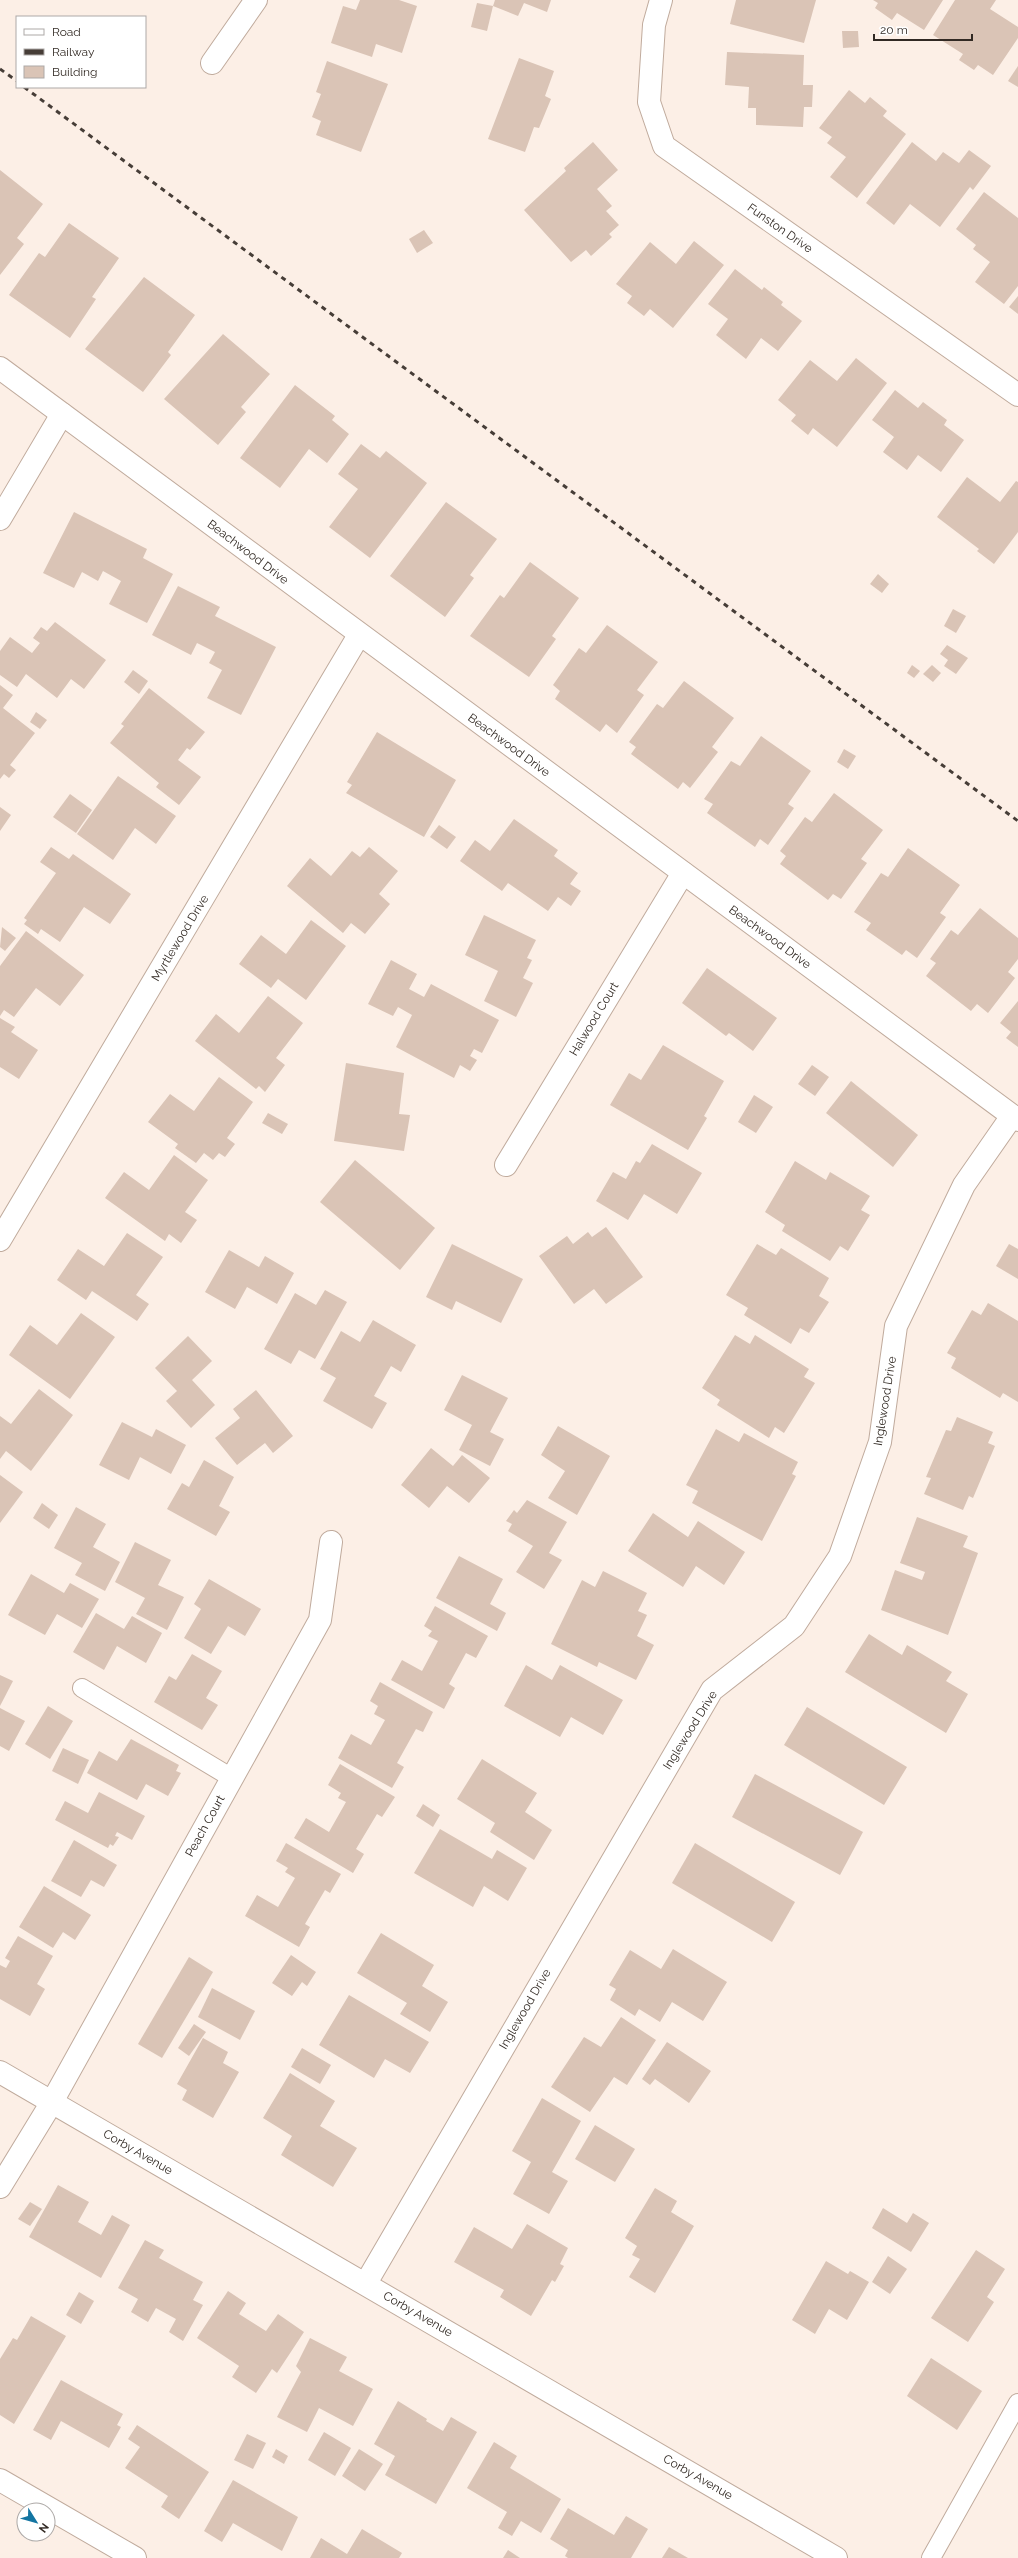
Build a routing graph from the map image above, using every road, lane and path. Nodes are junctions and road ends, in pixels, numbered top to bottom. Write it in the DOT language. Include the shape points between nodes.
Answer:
graph roads {
  1 [pos="256,0"];
  2 [pos="660,0"];
  3 [pos="212,63"];
  4 [pos="0,368"];
  5 [pos="1018,396"];
  6 [pos="62,414"];
  7 [pos="0,519"];
  8 [pos="359,635"];
  9 [pos="683,873"];
  10 [pos="1015,1118"];
  11 [pos="506,1165"];
  12 [pos="0,1240"];
  13 [pos="331,1542"];
  14 [pos="82,1688"];
  15 [pos="232,1778"];
  16 [pos="0,2072"];
  17 [pos="52,2102"];
  18 [pos="0,2187"];
  19 [pos="366,2283"];
  20 [pos="1018,2403"];
  21 [pos="0,2480"];
  22 [pos="135,2558"];
  23 [pos="836,2558"];
  24 [pos="931,2558"];
  1 -- 3 [label="street"];
  2 -- 5 [label="street, Funston Drive" via="654,25 649,102 664,146"];
  4 -- 6 [label="street, Beachwood Drive"];
  6 -- 7 [label="street"];
  6 -- 8 [label="street, Beachwood Drive"];
  8 -- 9 [label="street, Beachwood Drive"];
  8 -- 12 [label="street, Myrtlewood Drive"];
  9 -- 10 [label="street, Beachwood Drive"];
  9 -- 11 [label="street, Halwood Court"];
  10 -- 19 [label="street, Inglewood Drive" via="964,1185 896,1326 880,1442 840,1556 794,1626 712,1690"];
  13 -- 15 [label="street, Peach Court" via="320,1620"];
  14 -- 15 [label="lane"];
  15 -- 17 [label="street, Peach Court"];
  16 -- 17 [label="street, Corby Avenue"];
  17 -- 18 [label="street, Peach Court"];
  17 -- 19 [label="street, Corby Avenue"];
  19 -- 23 [label="street, Corby Avenue"];
  20 -- 24 [label="lane"];
  21 -- 22 [label="street"];
}
